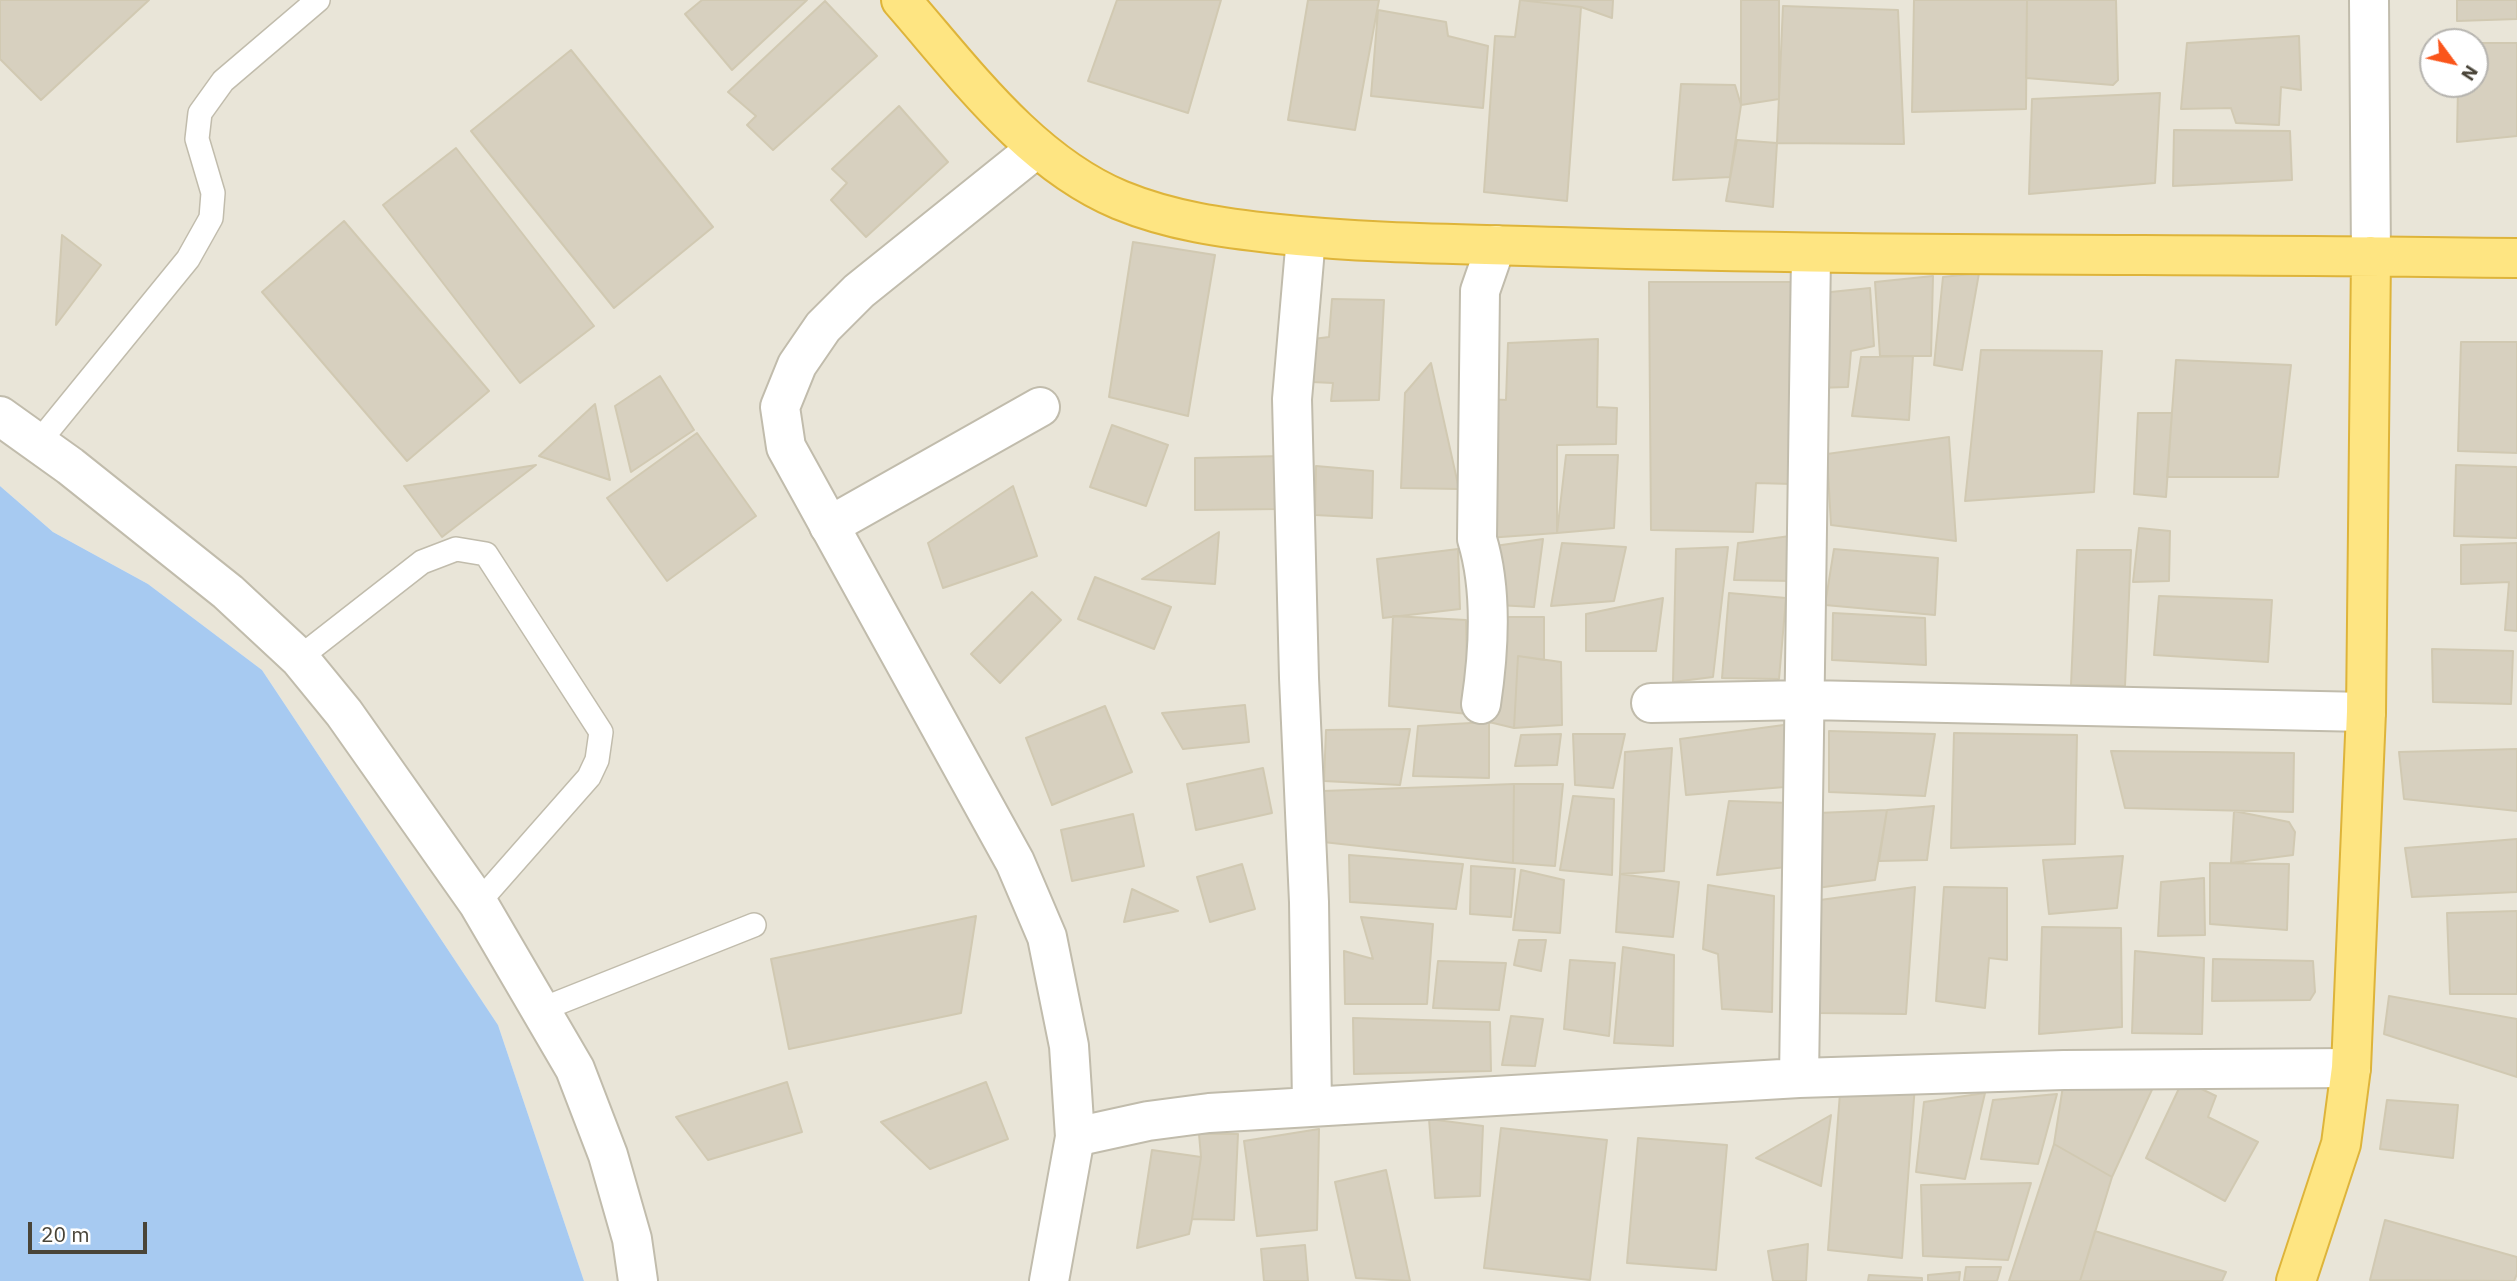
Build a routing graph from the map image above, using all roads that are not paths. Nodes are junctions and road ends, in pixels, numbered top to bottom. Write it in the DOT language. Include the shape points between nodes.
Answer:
graph roads {
  1 [pos="318,0"];
  2 [pos="901,0"];
  3 [pos="2369,0"];
  4 [pos="1037,148"];
  5 [pos="1306,237"];
  6 [pos="1496,245"];
  7 [pos="1811,255"];
  8 [pos="2371,256"];
  9 [pos="2517,258"];
  10 [pos="1040,407"];
  11 [pos="0,416"];
  12 [pos="38,443"];
  13 [pos="830,526"];
  14 [pos="299,658"];
  15 [pos="1807,700"];
  16 [pos="1651,703"];
  17 [pos="1481,704"];
  18 [pos="2366,712"];
  19 [pos="478,903"];
  20 [pos="754,925"];
  21 [pos="540,1010"];
  22 [pos="2351,1068"];
  23 [pos="1799,1078"];
  24 [pos="1312,1107"];
  25 [pos="1074,1138"];
  26 [pos="638,1281"];
  27 [pos="1049,1281"];
  28 [pos="2296,1281"];
  1 -- 12 [label="lane" via="223,81 201,113 197,139 213,193 211,218 188,259"];
  2 -- 4 [label="highway"];
  3 -- 8 [label="street"];
  4 -- 5 [label="highway" via="1116,199 1171,219"];
  4 -- 13 [label="street" via="859,291 824,327 797,365 780,407 786,447"];
  5 -- 6 [label="highway"];
  5 -- 24 [label="street" via="1292,399"];
  6 -- 7 [label="highway"];
  6 -- 17 [label="street" via="1480,291 1477,539 1485,563 1488,657"];
  7 -- 8 [label="highway"];
  7 -- 15 [label="street"];
  8 -- 9 [label="highway"];
  8 -- 18 [label="highway"];
  10 -- 13 [label="street"];
  11 -- 12 [label="street"];
  12 -- 14 [label="street" via="228,592"];
  13 -- 25 [label="street" via="1015,862 1047,937 1069,1046"];
  14 -- 19 [label="street" via="344,713"];
  14 -- 19 [label="lane" via="422,562 456,549 486,554 601,732 589,777"];
  15 -- 16 [label="street"];
  15 -- 18 [label="street"];
  15 -- 23 [label="street"];
  18 -- 22 [label="highway"];
  19 -- 21 [label="street"];
  20 -- 21 [label="lane"];
  21 -- 26 [label="street" via="575,1069 608,1155 632,1239"];
  22 -- 23 [label="street"];
  22 -- 28 [label="highway" via="2341,1144"];
  23 -- 24 [label="street"];
  24 -- 25 [label="street" via="1172,1118"];
  25 -- 27 [label="street"];
}
